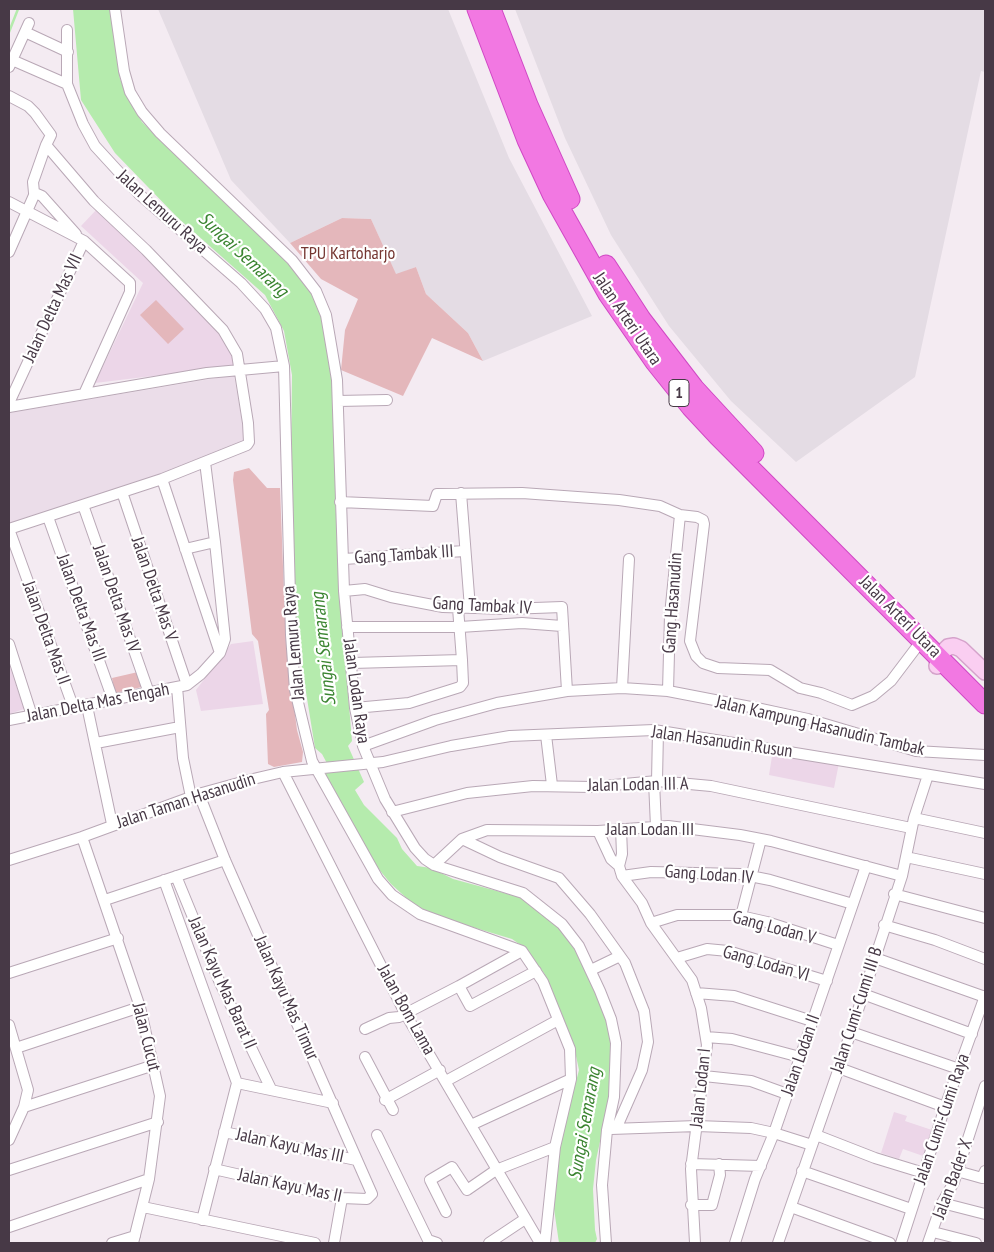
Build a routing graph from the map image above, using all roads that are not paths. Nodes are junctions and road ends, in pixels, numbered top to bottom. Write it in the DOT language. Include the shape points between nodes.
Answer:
graph roads {
  1 [pos="115,9"];
  2 [pos="476,9"];
  3 [pos="491,9"];
  4 [pos="67,30"];
  5 [pos="68,52"];
  6 [pos="10,64"];
  7 [pos="67,84"];
  8 [pos="9,96"];
  9 [pos="46,145"];
  10 [pos="34,193"];
  11 [pos="9,202"];
  12 [pos="27,211"];
  13 [pos="83,241"];
  14 [pos="9,252"];
  15 [pos="284,366"];
  16 [pos="240,369"];
  17 [pos="84,394"];
  18 [pos="387,400"];
  19 [pos="338,401"];
  20 [pos="9,403"];
  21 [pos="9,407"];
  22 [pos="205,462"];
  23 [pos="162,479"];
  24 [pos="122,492"];
  25 [pos="461,493"];
  26 [pos="340,502"];
  27 [pos="84,505"];
  28 [pos="680,515"];
  29 [pos="48,517"];
  30 [pos="9,529"];
  31 [pos="215,542"];
  32 [pos="185,549"];
  33 [pos="464,551"];
  34 [pos="344,559"];
  35 [pos="629,559"];
  36 [pos="218,590"];
  37 [pos="344,592"];
  38 [pos="200,593"];
  39 [pos="458,608"];
  40 [pos="470,608"];
  41 [pos="562,626"];
  42 [pos="348,627"];
  43 [pos="460,627"];
  44 [pos="922,640"];
  45 [pos="9,644"];
  46 [pos="943,652"];
  47 [pos="220,653"];
  48 [pos="462,660"];
  49 [pos="352,663"];
  50 [pos="984,672"];
  51 [pos="182,686"];
  52 [pos="622,688"];
  53 [pos="568,691"];
  54 [pos="668,691"];
  55 [pos="149,693"];
  56 [pos="113,700"];
  57 [pos="985,704"];
  58 [pos="87,706"];
  59 [pos="355,708"];
  60 [pos="74,709"];
  61 [pos="985,715"];
  62 [pos="32,716"];
  63 [pos="9,720"];
  64 [pos="180,727"];
  65 [pos="658,731"];
  66 [pos="546,735"];
  67 [pos="96,743"];
  68 [pos="363,746"];
  69 [pos="985,755"];
  70 [pos="366,764"];
  71 [pos="318,769"];
  72 [pos="283,772"];
  73 [pos="928,775"];
  74 [pos="656,781"];
  75 [pos="985,784"];
  76 [pos="552,786"];
  77 [pos="195,796"];
  78 [pos="392,812"];
  79 [pos="913,823"];
  80 [pos="112,824"];
  81 [pos="656,827"];
  82 [pos="621,829"];
  83 [pos="598,831"];
  84 [pos="985,833"];
  85 [pos="82,837"];
  86 [pos="462,839"];
  87 [pos="760,839"];
  88 [pos="906,857"];
  89 [pos="9,860"];
  90 [pos="225,860"];
  91 [pos="434,865"];
  92 [pos="866,866"];
  93 [pos="620,871"];
  94 [pos="985,874"];
  95 [pos="176,876"];
  96 [pos="751,876"];
  97 [pos="902,876"];
  98 [pos="164,880"];
  99 [pos="894,894"];
  100 [pos="105,900"];
  101 [pos="853,904"];
  102 [pos="742,916"];
  103 [pos="985,918"];
  104 [pos="651,923"];
  105 [pos="884,925"];
  106 [pos="118,938"];
  107 [pos="838,945"];
  108 [pos="522,951"];
  109 [pos="620,956"];
  110 [pos="677,958"];
  111 [pos="875,958"];
  112 [pos="985,959"];
  113 [pos="591,970"];
  114 [pos="536,972"];
  115 [pos="9,974"];
  116 [pos="827,981"];
  117 [pos="458,986"];
  118 [pos="696,993"];
  119 [pos="863,994"];
  120 [pos="985,997"];
  121 [pos="140,1007"];
  122 [pos="405,1012"];
  123 [pos="558,1020"];
  124 [pos="812,1021"];
  125 [pos="9,1025"];
  126 [pos="365,1029"];
  127 [pos="851,1032"];
  128 [pos="972,1034"];
  129 [pos="706,1037"];
  130 [pos="16,1048"];
  131 [pos="365,1057"];
  132 [pos="800,1057"];
  133 [pos="154,1065"];
  134 [pos="839,1068"];
  135 [pos="959,1069"];
  136 [pos="440,1070"];
  137 [pos="704,1076"];
  138 [pos="571,1080"];
  139 [pos="446,1081"];
  140 [pos="237,1083"];
  141 [pos="985,1086"];
  142 [pos="271,1089"];
  143 [pos="787,1094"];
  144 [pos="386,1100"];
  145 [pos="333,1103"];
  146 [pos="24,1107"];
  147 [pos="945,1107"];
  148 [pos="393,1110"];
  149 [pos="158,1122"];
  150 [pos="471,1125"];
  151 [pos="697,1126"];
  152 [pos="612,1129"];
  153 [pos="224,1132"];
  154 [pos="774,1132"];
  155 [pos="378,1135"];
  156 [pos="816,1135"];
  157 [pos="9,1140"];
  158 [pos="812,1145"];
  159 [pos="555,1147"];
  160 [pos="356,1160"];
  161 [pos="691,1164"];
  162 [pos="719,1164"];
  163 [pos="761,1166"];
  164 [pos="9,1170"];
  165 [pos="214,1170"];
  166 [pos="496,1170"];
  167 [pos="802,1171"];
  168 [pos="957,1171"];
  169 [pos="985,1171"];
  170 [pos="924,1173"];
  171 [pos="149,1180"];
  172 [pos="342,1198"];
  173 [pos="367,1199"];
  174 [pos="691,1204"];
  175 [pos="942,1204"];
  176 [pos="144,1207"];
  177 [pos="791,1207"];
  178 [pos="911,1209"];
  179 [pos="446,1212"];
  180 [pos="985,1214"];
  181 [pos="525,1219"];
  182 [pos="202,1220"];
  183 [pos="9,1227"];
  184 [pos="933,1232"];
  185 [pos="134,1240"];
  186 [pos="112,1243"];
  187 [pos="315,1243"];
  188 [pos="334,1243"];
  189 [pos="437,1243"];
  190 [pos="490,1243"];
  191 [pos="540,1243"];
  192 [pos="546,1243"];
  193 [pos="606,1243"];
  194 [pos="695,1243"];
  195 [pos="735,1243"];
  196 [pos="778,1243"];
  197 [pos="890,1243"];
  198 [pos="901,1243"];
  199 [pos="928,1243"];
  200 [pos="976,1243"];
  1 -- 19 [label="street, Jalan Lodan Raya" via="124,71 130,92 142,112 167,140 282,249 316,291 331,338"];
  2 -- 44 [label="highway, Jalan Arteri Utara / 1" via="543,174 586,258 628,325 691,407"];
  3 -- 46 [label="highway, Jalan Arteri Utara / 1" via="560,181 595,247 640,319 716,414"];
  4 -- 5 [label="street, Jalan Lemuru Raya"];
  5 -- 6 [label="street" via="27,28"];
  5 -- 7 [label="street, Jalan Lemuru Raya"];
  6 -- 7 [label="street"];
  7 -- 15 [label="street, Jalan Lemuru Raya" via="95,146 119,174 241,282 265,310 276,328"];
  8 -- 9 [label="street" via="26,104 35,113 51,135"];
  9 -- 10 [label="street" via="33,182"];
  9 -- 16 [label="street" via="93,200 224,330 235,348"];
  10 -- 12 [label="street"];
  10 -- 13 [label="street" via="42,196"];
  11 -- 12 [label="street"];
  12 -- 13 [label="street"];
  12 -- 14 [label="street"];
  13 -- 17 [label="street" via="130,285 130,292"];
  13 -- 20 [label="street, Jalan Delta Mas VII"];
  15 -- 16 [label="street"];
  15 -- 71 [label="street, Jalan Lemuru Raya" via="291,644 295,690 312,761"];
  16 -- 17 [label="street"];
  16 -- 22 [label="street" via="248,444"];
  17 -- 21 [label="street"];
  18 -- 19 [label="street"];
  19 -- 26 [label="street, Jalan Lodan Raya"];
  22 -- 23 [label="street"];
  22 -- 31 [label="street"];
  23 -- 24 [label="street"];
  23 -- 32 [label="street"];
  24 -- 27 [label="street"];
  24 -- 51 [label="street, Jalan Delta Mas V"];
  25 -- 26 [label="street" via="436,494 433,506"];
  25 -- 28 [label="street" via="522,493 618,500 660,506"];
  25 -- 33 [label="street"];
  26 -- 34 [label="street, Jalan Lodan Raya"];
  27 -- 29 [label="street"];
  27 -- 55 [label="street, Jalan Delta Mas IV"];
  28 -- 44 [label="street" via="697,517 704,522 690,641 703,663 718,668 770,670 800,688 854,706 891,681"];
  28 -- 54 [label="street, Gang Hasanudin" via="670,615"];
  29 -- 30 [label="street"];
  29 -- 56 [label="street, Jalan Delta Mas III"];
  30 -- 60 [label="street, Jalan Delta Mas II"];
  31 -- 32 [label="street"];
  31 -- 36 [label="street"];
  32 -- 38 [label="street"];
  33 -- 34 [label="street, Gang Tambak III"];
  33 -- 40 [label="street"];
  34 -- 37 [label="street, Jalan Lodan Raya"];
  35 -- 52 [label="street"];
  36 -- 38 [label="street"];
  36 -- 47 [label="street" via="225,640"];
  37 -- 39 [label="street, Gang Tambak IV" via="365,589 390,597"];
  37 -- 42 [label="street, Jalan Lodan Raya"];
  38 -- 47 [label="street"];
  39 -- 40 [label="street, Gang Tambak IV"];
  39 -- 43 [label="street"];
  40 -- 41 [label="street, Gang Tambak IV" via="562,607"];
  41 -- 43 [label="street, Gang Tambak IV"];
  41 -- 53 [label="street"];
  42 -- 43 [label="street, Gang Tambak IV"];
  42 -- 49 [label="street, Jalan Lodan Raya"];
  43 -- 48 [label="street"];
  44 -- 46 [label="highway, Jalan Arteri Utara / 1"];
  45 -- 62 [label="street"];
  46 -- 50 [label="highway, Jalan Arteri Utara / 1"];
  46 -- 57 [label="highway, Jalan Arteri Utara / 1"];
  46 -- 61 [label="street" via="936,661 937,666"];
  47 -- 51 [label="street" via="202,674"];
  48 -- 49 [label="street"];
  48 -- 59 [label="street" via="463,683 460,687 409,702"];
  49 -- 59 [label="street, Jalan Lodan Raya"];
  51 -- 55 [label="street, Jalan Delta Mas Tengah"];
  51 -- 64 [label="street, Jalan Delta Mas V"];
  52 -- 53 [label="street, Jalan Kampung Hasanudin Tambak"];
  52 -- 54 [label="street, Jalan Kampung Hasanudin Tambak"];
  53 -- 68 [label="street, Jalan Kampung Hasanudin Tambak" via="467,710"];
  54 -- 69 [label="street, Jalan Kampung Hasanudin Tambak" via="808,719 916,751"];
  55 -- 56 [label="street, Jalan Delta Mas Tengah"];
  56 -- 58 [label="street, Jalan Delta Mas Tengah"];
  58 -- 60 [label="street, Jalan Delta Mas Tengah"];
  58 -- 67 [label="street"];
  59 -- 68 [label="street, Jalan Lodan Raya"];
  60 -- 62 [label="street, Jalan Delta Mas Tengah"];
  62 -- 63 [label="street, Jalan Delta Mas Tengah"];
  64 -- 67 [label="street"];
  64 -- 77 [label="street, Jalan Kayu Mas Timur"];
  65 -- 66 [label="street, Jalan Hasanudin Rusun"];
  65 -- 73 [label="street, Jalan Hasanudin Rusun"];
  65 -- 74 [label="street"];
  66 -- 70 [label="street, Jalan Hasanudin Rusun" via="510,736"];
  66 -- 76 [label="street"];
  67 -- 80 [label="street"];
  68 -- 70 [label="street, Jalan Lodan Raya"];
  70 -- 71 [label="street, Jalan Taman Hasanudin"];
  70 -- 78 [label="street, Jalan Lodan Raya"];
  71 -- 72 [label="street, Jalan Taman Hasanudin"];
  71 -- 108 [label="street, Jalan Lemuru Raya" via="378,880 392,895 420,914"];
  72 -- 77 [label="street, Jalan Taman Hasanudin"];
  72 -- 122 [label="street, Jalan Bom Lama"];
  73 -- 75 [label="street, Jalan Hasanudin Rusun"];
  73 -- 79 [label="street, Jalan Cumi-Cumi III B"];
  74 -- 76 [label="street, Jalan Lodan III A" via="592,787"];
  74 -- 79 [label="street, Jalan Lodan III A" via="711,786"];
  74 -- 81 [label="street"];
  76 -- 78 [label="street, Jalan Lodan III A" via="467,792"];
  77 -- 80 [label="street, Jalan Taman Hasanudin"];
  77 -- 90 [label="street, Jalan Kayu Mas Timur"];
  78 -- 91 [label="street, Jalan Lodan Raya" via="415,848"];
  79 -- 84 [label="street, Jalan Lodan III A"];
  79 -- 88 [label="street, Jalan Cumi-Cumi III B"];
  80 -- 85 [label="street, Jalan Taman Hasanudin"];
  81 -- 82 [label="street, Jalan Lodan III"];
  81 -- 87 [label="street, Jalan Lodan III" via="698,829"];
  82 -- 83 [label="street, Jalan Lodan III"];
  82 -- 93 [label="street"];
  83 -- 86 [label="street, Jalan Lodan III" via="493,830"];
  83 -- 93 [label="street, Jalan Lodan I"];
  85 -- 89 [label="street, Jalan Taman Hasanudin"];
  85 -- 100 [label="street, Jalan Cucut"];
  86 -- 91 [label="street, Jalan Lodan III"];
  86 -- 109 [label="street" via="559,878"];
  87 -- 92 [label="street, Jalan Lodan III"];
  87 -- 96 [label="street"];
  88 -- 94 [label="street"];
  88 -- 97 [label="street, Jalan Cumi-Cumi III B"];
  90 -- 95 [label="street"];
  90 -- 145 [label="street, Jalan Kayu Mas Timur"];
  91 -- 113 [label="street, Jalan Lodan Raya" via="509,887 528,896 562,924 579,946"];
  92 -- 97 [label="street, Jalan Lodan III"];
  92 -- 101 [label="street, Jalan Lodan II"];
  93 -- 96 [label="street, Gang Lodan IV"];
  93 -- 104 [label="street, Jalan Lodan I" via="642,903"];
  95 -- 98 [label="street"];
  95 -- 142 [label="street, Jalan Kayu Mas Barat II" via="220,983"];
  96 -- 101 [label="street, Gang Lodan IV"];
  96 -- 102 [label="street"];
  97 -- 99 [label="street, Jalan Cumi-Cumi III B"];
  98 -- 100 [label="street"];
  98 -- 140 [label="street"];
  99 -- 103 [label="street"];
  99 -- 105 [label="street, Jalan Cumi-Cumi III B"];
  100 -- 106 [label="street, Jalan Cucut"];
  101 -- 107 [label="street, Jalan Lodan II"];
  102 -- 104 [label="street, Gang Lodan V" via="677,915"];
  102 -- 107 [label="street, Gang Lodan V"];
  104 -- 110 [label="street, Jalan Lodan I"];
  105 -- 111 [label="street, Jalan Cumi-Cumi III B"];
  105 -- 112 [label="street"];
  106 -- 115 [label="street"];
  106 -- 121 [label="street, Jalan Cucut"];
  107 -- 116 [label="street, Jalan Lodan II"];
  108 -- 114 [label="street"];
  108 -- 117 [label="street"];
  109 -- 113 [label="street"];
  109 -- 152 [label="street" via="644,1011 648,1042 642,1070"];
  110 -- 116 [label="street, Gang Lodan VI" via="707,949 728,951"];
  110 -- 118 [label="street, Jalan Lodan I" via="692,980"];
  111 -- 119 [label="street, Jalan Cumi-Cumi III B"];
  111 -- 120 [label="street"];
  113 -- 152 [label="street, Jalan Lodan Raya" via="611,1019 616,1043"];
  114 -- 117 [label="street" via="470,1006"];
  114 -- 123 [label="street"];
  116 -- 124 [label="street, Jalan Lodan II"];
  117 -- 122 [label="street"];
  118 -- 124 [label="street" via="734,996"];
  118 -- 129 [label="street, Jalan Lodan I"];
  119 -- 127 [label="street, Jalan Cumi-Cumi III B"];
  119 -- 128 [label="street"];
  120 -- 128 [label="street, Jalan Cumi-Cumi Raya"];
  121 -- 130 [label="street"];
  121 -- 133 [label="street, Jalan Cucut"];
  122 -- 126 [label="street"];
  122 -- 136 [label="street, Jalan Bom Lama"];
  123 -- 138 [label="street" via="570,1049"];
  123 -- 139 [label="street"];
  124 -- 132 [label="street, Jalan Lodan II"];
  125 -- 130 [label="street"];
  127 -- 134 [label="street, Jalan Cumi-Cumi III B"];
  127 -- 135 [label="street"];
  128 -- 135 [label="street, Jalan Cumi-Cumi Raya"];
  129 -- 132 [label="street" via="732,1039"];
  129 -- 137 [label="street, Jalan Lodan I"];
  130 -- 146 [label="street" via="28,1090"];
  131 -- 144 [label="street"];
  132 -- 143 [label="street, Jalan Lodan II"];
  133 -- 146 [label="street"];
  133 -- 149 [label="street, Jalan Cucut" via="160,1096"];
  134 -- 147 [label="street"];
  134 -- 156 [label="street, Jalan Cumi-Cumi III B"];
  135 -- 147 [label="street, Jalan Cumi-Cumi Raya"];
  136 -- 139 [label="street, Jalan Bom Lama"];
  136 -- 144 [label="street"];
  137 -- 143 [label="street" via="751,1081"];
  137 -- 151 [label="street, Jalan Lodan I"];
  138 -- 150 [label="street"];
  138 -- 159 [label="street"];
  139 -- 150 [label="street, Jalan Bom Lama"];
  140 -- 142 [label="street"];
  140 -- 153 [label="street"];
  141 -- 168 [label="street, Jalan Bader X"];
  142 -- 145 [label="street"];
  143 -- 154 [label="street, Jalan Lodan II"];
  144 -- 148 [label="street"];
  145 -- 160 [label="street, Jalan Kayu Mas Timur"];
  146 -- 157 [label="street"];
  147 -- 170 [label="street, Jalan Cumi-Cumi Raya"];
  149 -- 164 [label="street"];
  149 -- 171 [label="street, Jalan Cucut"];
  150 -- 166 [label="street, Jalan Bom Lama"];
  151 -- 152 [label="street"];
  151 -- 154 [label="street"];
  151 -- 161 [label="street, Jalan Lodan I"];
  152 -- 193 [label="street, Jalan Lodan Raya" via="602,1185"];
  153 -- 160 [label="street, Jalan Kayu Mas III"];
  153 -- 165 [label="street"];
  154 -- 158 [label="street"];
  154 -- 163 [label="street, Jalan Lodan II"];
  155 -- 189 [label="street" via="428,1240"];
  156 -- 158 [label="street, Jalan Cumi-Cumi III B"];
  156 -- 170 [label="street"];
  158 -- 167 [label="street, Jalan Cumi-Cumi III B"];
  159 -- 166 [label="street"];
  159 -- 192 [label="street"];
  160 -- 173 [label="street, Jalan Kayu Mas Timur" via="372,1194"];
  161 -- 162 [label="street"];
  161 -- 174 [label="street, Jalan Lodan I"];
  162 -- 163 [label="street"];
  162 -- 174 [label="street" via="720,1175 712,1205"];
  163 -- 195 [label="street, Jalan Lodan II"];
  165 -- 172 [label="street, Jalan Kayu Mas II"];
  165 -- 182 [label="street"];
  166 -- 179 [label="street" via="467,1190 453,1167 431,1180"];
  166 -- 181 [label="street, Jalan Bom Lama"];
  167 -- 177 [label="street, Jalan Cumi-Cumi III B"];
  167 -- 178 [label="street"];
  168 -- 169 [label="street" via="982,1178"];
  168 -- 175 [label="street, Jalan Bader X"];
  170 -- 178 [label="street, Jalan Cumi-Cumi Raya"];
  171 -- 176 [label="street, Jalan Cucut"];
  171 -- 183 [label="street"];
  172 -- 173 [label="street, Jalan Kayu Mas II"];
  172 -- 188 [label="street"];
  174 -- 194 [label="street, Jalan Lodan I"];
  175 -- 180 [label="street"];
  175 -- 184 [label="street, Jalan Bader X"];
  176 -- 182 [label="street"];
  176 -- 185 [label="street, Jalan Cucut"];
  177 -- 196 [label="street, Jalan Cumi-Cumi III B"];
  177 -- 197 [label="street"];
  178 -- 198 [label="street, Jalan Cumi-Cumi Raya"];
  181 -- 190 [label="street"];
  181 -- 191 [label="street, Jalan Bom Lama"];
  182 -- 187 [label="street"];
  184 -- 199 [label="street, Jalan Bader X"];
  184 -- 200 [label="street"];
  185 -- 186 [label="street"];
}
